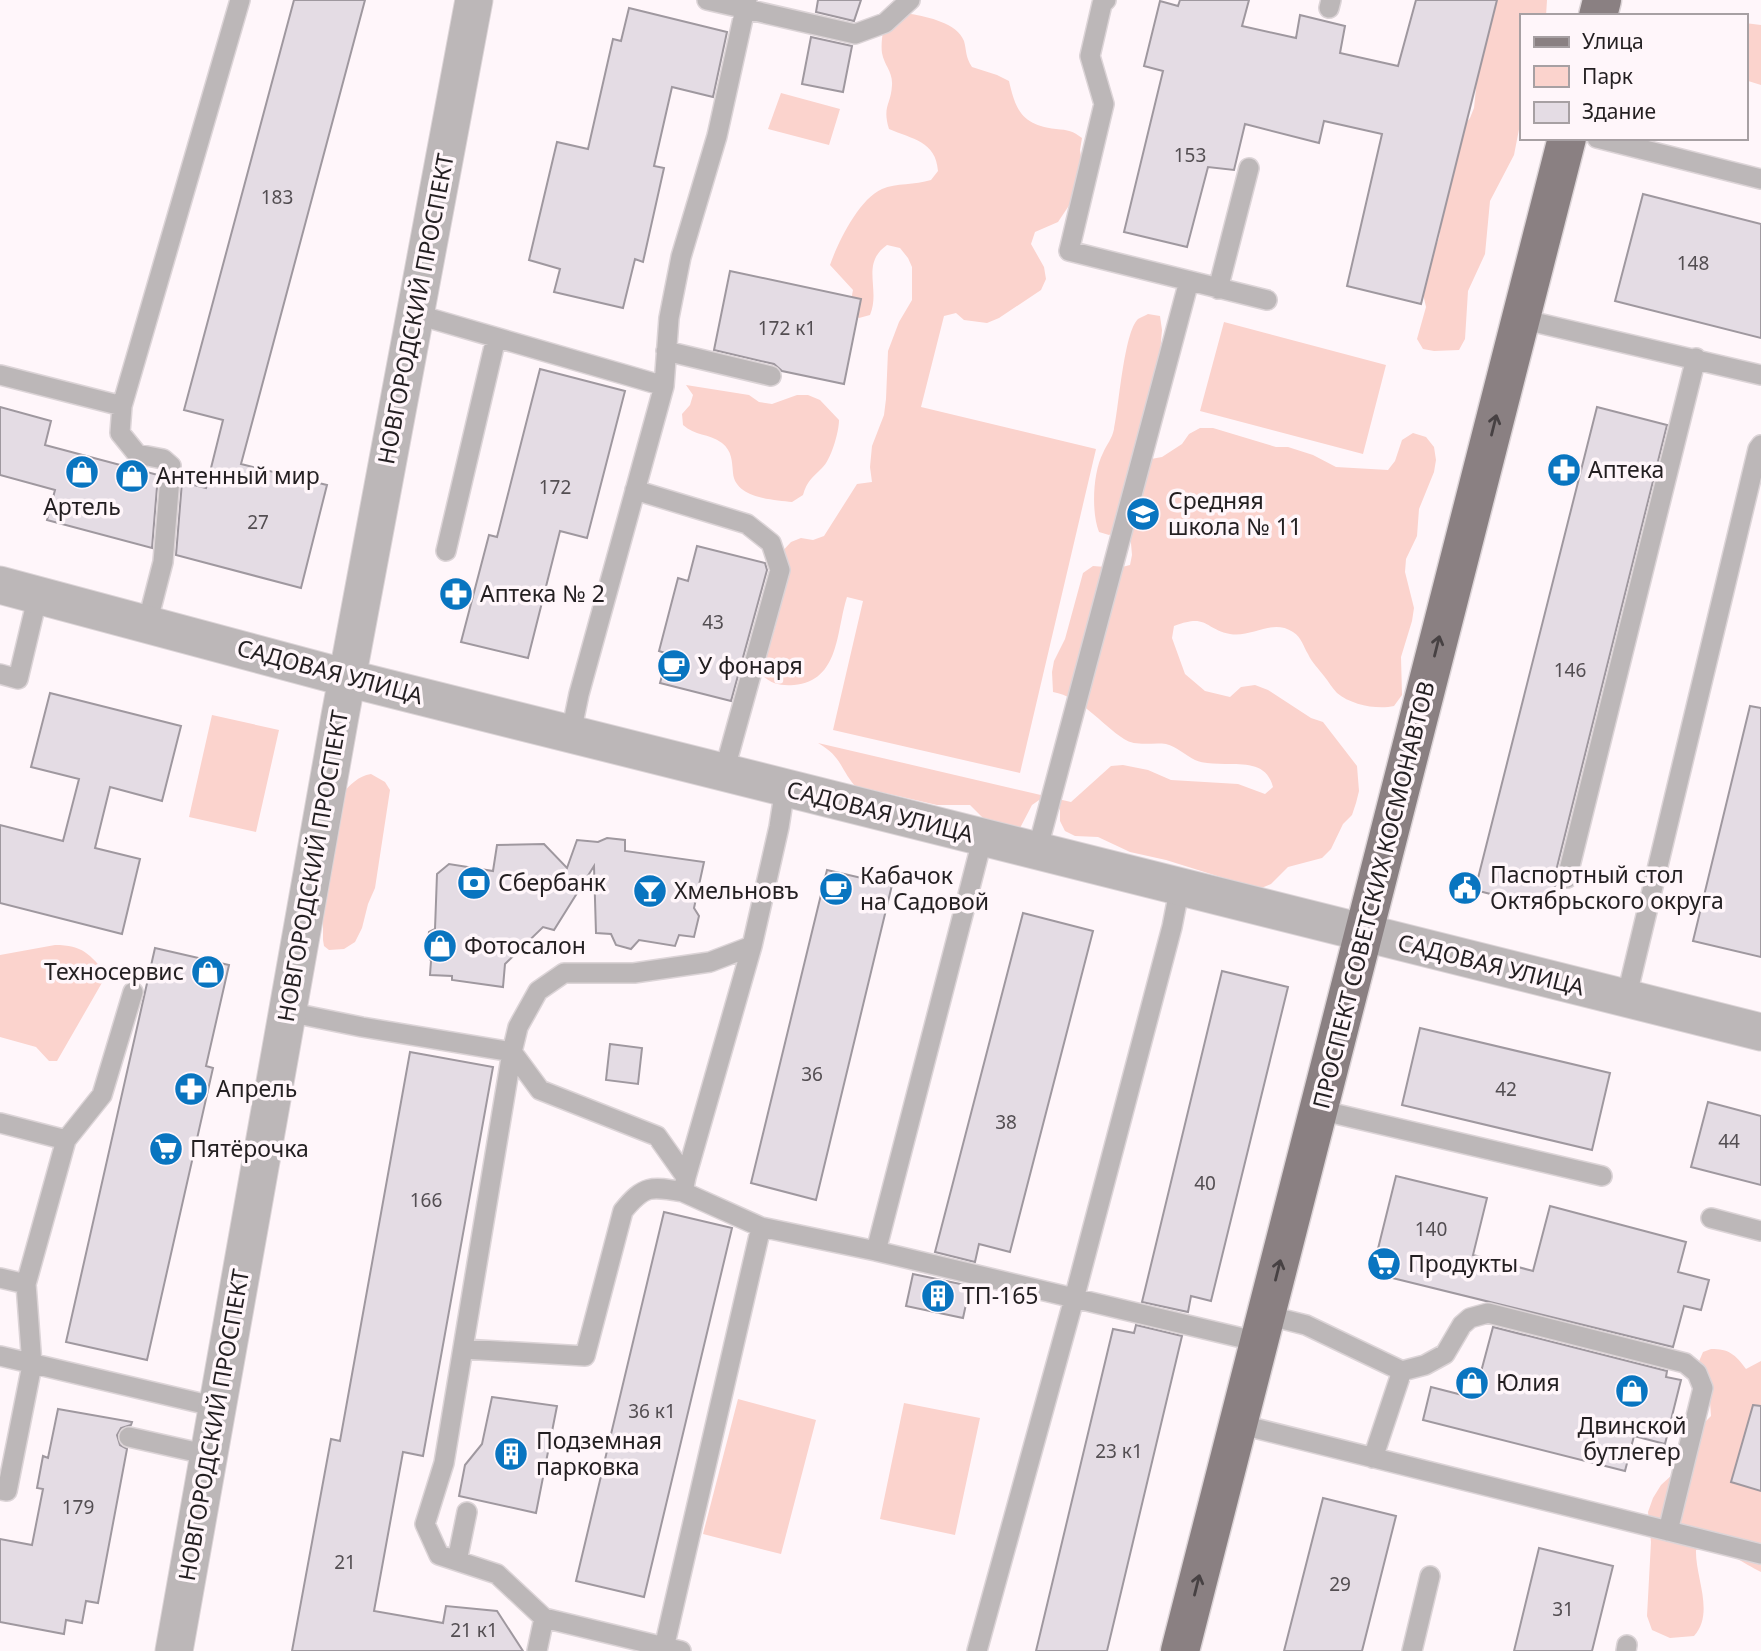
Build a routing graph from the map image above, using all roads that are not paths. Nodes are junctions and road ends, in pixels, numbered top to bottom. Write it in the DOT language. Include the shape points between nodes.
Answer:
graph roads {
  1 [pos="240,0"];
  2 [pos="474,0"];
  3 [pos="707,0"];
  4 [pos="910,0"];
  5 [pos="1106,0"];
  6 [pos="747,4"];
  7 [pos="1566,140"];
  8 [pos="1605,140"];
  9 [pos="1249,168"];
  10 [pos="1761,179"];
  11 [pos="1189,281"];
  12 [pos="1219,289"];
  13 [pos="1266,300"];
  14 [pos="415,314"];
  15 [pos="1521,319"];
  16 [pos="496,338"];
  17 [pos="666,352"];
  18 [pos="1696,358"];
  19 [pos="0,374"];
  20 [pos="1761,375"];
  21 [pos="771,376"];
  22 [pos="664,386"];
  23 [pos="122,406"];
  24 [pos="1761,445"];
  25 [pos="635,490"];
  26 [pos="446,551"];
  27 [pos="0,585"];
  28 [pos="38,595"];
  29 [pos="147,624"];
  30 [pos="0,674"];
  31 [pos="347,678"];
  32 [pos="571,733"];
  33 [pos="724,772"];
  34 [pos="785,788"];
  35 [pos="983,837"];
  36 [pos="1037,851"];
  37 [pos="1567,878"];
  38 [pos="1180,886"];
  39 [pos="1364,933"];
  40 [pos="752,946"];
  41 [pos="133,992"];
  42 [pos="1626,999"];
  43 [pos="288,1012"];
  44 [pos="1761,1032"];
  45 [pos="512,1052"];
  46 [pos="1318,1110"];
  47 [pos="0,1123"];
  48 [pos="66,1140"];
  49 [pos="1602,1176"];
  50 [pos="685,1185"];
  51 [pos="1711,1218"];
  52 [pos="761,1227"];
  53 [pos="1761,1231"];
  54 [pos="876,1251"];
  55 [pos="0,1278"];
  56 [pos="26,1284"];
  57 [pos="1074,1299"];
  58 [pos="1263,1329"];
  59 [pos="463,1349"];
  60 [pos="0,1356"];
  61 [pos="32,1365"];
  62 [pos="1402,1371"];
  63 [pos="217,1407"];
  64 [pos="1238,1424"];
  65 [pos="129,1437"];
  66 [pos="209,1455"];
  67 [pos="1373,1458"];
  68 [pos="0,1490"];
  69 [pos="467,1512"];
  70 [pos="1668,1531"];
  71 [pos="1761,1554"];
  72 [pos="457,1561"];
  73 [pos="1430,1576"];
  74 [pos="544,1618"];
  75 [pos="672,1649"];
  76 [pos="174,1651"];
  77 [pos="537,1651"];
  78 [pos="977,1651"];
  79 [pos="1180,1651"];
  80 [pos="1412,1651"];
  1 -- 23 [label="lane"];
  2 -- 14 [label="street, НОВГОРОДСКИЙ ПРОСПЕКТ"];
  3 -- 6 [label="lane"];
  4 -- 6 [label="lane" via="885,23 855,34"];
  5 -- 11 [label="lane" via="1090,55 1104,104 1069,251"];
  6 -- 17 [label="lane" via="717,136 681,257"];
  7 -- 15 [label="main road, ПРОСПЕКТ СОВЕТСКИХ КОСМОНАВТОВ"];
  8 -- 10 [label="lane"];
  9 -- 12 [label="lane"];
  11 -- 12 [label="lane"];
  11 -- 36 [label="lane"];
  12 -- 13 [label="lane"];
  14 -- 16 [label="lane"];
  14 -- 31 [label="street, НОВГОРОДСКИЙ ПРОСПЕКТ"];
  15 -- 18 [label="lane"];
  39 -- 15 [label="main road, ПРОСПЕКТ СОВЕТСКИХ КОСМОНАВТОВ, one-way"];
  16 -- 22 [label="lane"];
  16 -- 26 [label="lane"];
  17 -- 21 [label="lane"];
  17 -- 22 [label="lane"];
  18 -- 20 [label="lane"];
  18 -- 37 [label="lane"];
  19 -- 23 [label="lane"];
  22 -- 25 [label="lane"];
  23 -- 29 [label="lane" via="120,433 137,454 163,459 171,466 163,562"];
  24 -- 42 [label="lane"];
  25 -- 32 [label="lane"];
  25 -- 33 [label="lane" via="747,524 771,543 780,570"];
  27 -- 28 [label="street, САДОВАЯ УЛИЦА"];
  28 -- 29 [label="street, САДОВАЯ УЛИЦА"];
  28 -- 30 [label="lane" via="18,678"];
  29 -- 31 [label="street, САДОВАЯ УЛИЦА"];
  31 -- 32 [label="street, САДОВАЯ УЛИЦА"];
  31 -- 43 [label="street, НОВГОРОДСКИЙ ПРОСПЕКТ"];
  32 -- 33 [label="street, САДОВАЯ УЛИЦА"];
  33 -- 34 [label="street, САДОВАЯ УЛИЦА"];
  34 -- 35 [label="street, САДОВАЯ УЛИЦА"];
  34 -- 40 [label="lane"];
  35 -- 36 [label="street, САДОВАЯ УЛИЦА"];
  35 -- 54 [label="lane"];
  36 -- 38 [label="street, САДОВАЯ УЛИЦА"];
  38 -- 39 [label="street, САДОВАЯ УЛИЦА"];
  38 -- 57 [label="lane"];
  39 -- 42 [label="street, САДОВАЯ УЛИЦА"];
  39 -- 46 [label="main road, ПРОСПЕКТ СОВЕТСКИХ КОСМОНАВТОВ"];
  40 -- 45 [label="lane" via="710,962 634,973 564,973 538,991 518,1027"];
  40 -- 50 [label="lane"];
  41 -- 48 [label="lane" via="102,1095"];
  42 -- 44 [label="street, САДОВАЯ УЛИЦА"];
  43 -- 45 [label="lane"];
  43 -- 63 [label="street, НОВГОРОДСКИЙ ПРОСПЕКТ"];
  45 -- 50 [label="lane" via="540,1090 657,1136"];
  45 -- 59 [label="lane"];
  46 -- 49 [label="lane"];
  58 -- 46 [label="main road, ПРОСПЕКТ СОВЕТСКИХ КОСМОНАВТОВ, one-way"];
  47 -- 48 [label="lane"];
  48 -- 56 [label="lane"];
  50 -- 52 [label="lane"];
  50 -- 59 [label="lane" via="637,1194 623,1211 584,1356"];
  51 -- 53 [label="lane"];
  52 -- 54 [label="lane"];
  52 -- 75 [label="lane"];
  54 -- 57 [label="lane"];
  55 -- 56 [label="lane"];
  56 -- 61 [label="lane"];
  57 -- 58 [label="lane"];
  57 -- 78 [label="lane"];
  58 -- 62 [label="lane" via="1306,1325"];
  58 -- 64 [label="main road, ПРОСПЕКТ СОВЕТСКИХ КОСМОНАВТОВ"];
  59 -- 72 [label="lane" via="444,1463 425,1524 439,1555"];
  60 -- 61 [label="lane"];
  61 -- 63 [label="lane"];
  61 -- 68 [label="lane" via="7,1492"];
  62 -- 67 [label="lane"];
  62 -- 70 [label="lane" via="1445,1354 1462,1325 1489,1313 1685,1363 1697,1373 1703,1388"];
  63 -- 66 [label="street, НОВГОРОДСКИЙ ПРОСПЕКТ"];
  64 -- 67 [label="lane"];
  79 -- 64 [label="main road, ПРОСПЕКТ СОВЕТСКИХ КОСМОНАВТОВ, one-way"];
  65 -- 66 [label="lane"];
  66 -- 76 [label="street, НОВГОРОДСКИЙ ПРОСПЕКТ"];
  67 -- 70 [label="lane"];
  69 -- 72 [label="lane"];
  70 -- 71 [label="lane"];
  72 -- 74 [label="lane" via="497,1574"];
  73 -- 80 [label="lane"];
  74 -- 75 [label="lane"];
  74 -- 77 [label="lane"];
}
